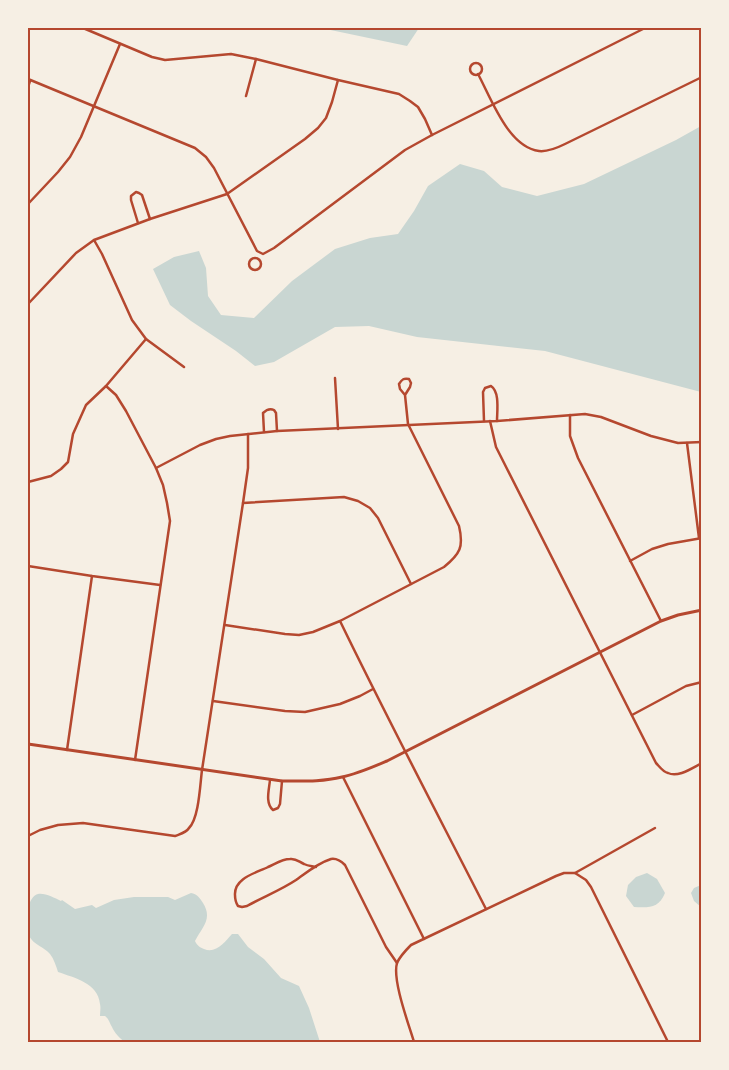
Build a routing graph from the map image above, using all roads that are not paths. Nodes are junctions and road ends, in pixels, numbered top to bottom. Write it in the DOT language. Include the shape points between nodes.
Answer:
graph roads {
  1 [pos="83,28"];
  2 [pos="645,28"];
  3 [pos="120,44"];
  4 [pos="256,59"];
  5 [pos="478,74"];
  6 [pos="702,77"];
  7 [pos="29,80"];
  8 [pos="338,80"];
  9 [pos="28,87"];
  10 [pos="246,96"];
  11 [pos="494,104"];
  12 [pos="93,106"];
  13 [pos="432,135"];
  14 [pos="227,194"];
  15 [pos="28,204"];
  16 [pos="150,219"];
  17 [pos="138,223"];
  18 [pos="94,240"];
  19 [pos="258,252"];
  20 [pos="258,258"];
  21 [pos="28,304"];
  22 [pos="146,339"];
  23 [pos="184,367"];
  24 [pos="335,378"];
  25 [pos="106,386"];
  26 [pos="406,395"];
  27 [pos="570,415"];
  28 [pos="484,421"];
  29 [pos="490,421"];
  30 [pos="497,421"];
  31 [pos="408,424"];
  32 [pos="338,429"];
  33 [pos="277,431"];
  34 [pos="264,432"];
  35 [pos="248,434"];
  36 [pos="702,442"];
  37 [pos="687,444"];
  38 [pos="156,468"];
  39 [pos="28,482"];
  40 [pos="243,503"];
  41 [pos="700,538"];
  42 [pos="630,561"];
  43 [pos="28,566"];
  44 [pos="92,576"];
  45 [pos="411,584"];
  46 [pos="160,585"];
  47 [pos="702,610"];
  48 [pos="340,621"];
  49 [pos="661,621"];
  50 [pos="225,625"];
  51 [pos="599,652"];
  52 [pos="702,682"];
  53 [pos="373,689"];
  54 [pos="213,701"];
  55 [pos="632,714"];
  56 [pos="28,744"];
  57 [pos="67,750"];
  58 [pos="406,752"];
  59 [pos="135,760"];
  60 [pos="702,763"];
  61 [pos="202,770"];
  62 [pos="343,777"];
  63 [pos="270,780"];
  64 [pos="282,781"];
  65 [pos="655,828"];
  66 [pos="28,836"];
  67 [pos="316,867"];
  68 [pos="575,873"];
  69 [pos="486,909"];
  70 [pos="424,939"];
  71 [pos="398,963"];
  72 [pos="414,1042"];
  73 [pos="668,1042"];
  1 -- 3 [label="street"];
  2 -- 11 [label="street"];
  3 -- 4 [label="street" via="166,60 231,54"];
  3 -- 12 [label="street"];
  4 -- 8 [label="street"];
  4 -- 10 [label="street"];
  5 -- 5 [label="street" via="481,66 473,63 470,71"];
  5 -- 11 [label="street"];
  6 -- 11 [label="street" via="552,150 539,151 516,140"];
  7 -- 9 [label="street"];
  7 -- 12 [label="street"];
  8 -- 13 [label="street" via="399,94 418,107"];
  8 -- 14 [label="street" via="326,118 318,128"];
  11 -- 13 [label="street"];
  12 -- 14 [label="street" via="195,148 214,168"];
  12 -- 15 [label="street" via="70,157"];
  13 -- 19 [label="street" via="405,150 274,248 263,254"];
  14 -- 16 [label="street"];
  14 -- 19 [label="street"];
  16 -- 17 [label="street"];
  16 -- 17 [label="street" via="142,195 136,192 131,200"];
  17 -- 18 [label="street"];
  18 -- 21 [label="street" via="76,253"];
  18 -- 22 [label="street" via="132,320"];
  19 -- 20 [label="street"];
  20 -- 20 [label="street" via="250,262 253,270 261,266"];
  22 -- 23 [label="street"];
  22 -- 25 [label="street"];
  24 -- 32 [label="street"];
  25 -- 38 [label="street" via="126,411"];
  25 -- 39 [label="street" via="86,405 73,434 68,462 51,476"];
  26 -- 26 [label="street" via="411,383 405,378 399,384"];
  26 -- 31 [label="street"];
  27 -- 30 [label="street"];
  27 -- 37 [label="street" via="601,417 651,436"];
  27 -- 42 [label="street" via="570,436 578,458"];
  28 -- 29 [label="street"];
  28 -- 30 [label="street" via="483,392 491,386 497,394"];
  28 -- 31 [label="street"];
  29 -- 30 [label="street"];
  29 -- 51 [label="street" via="496,447"];
  31 -- 32 [label="street"];
  31 -- 45 [label="street" via="462,537 456,558"];
  32 -- 33 [label="street"];
  33 -- 34 [label="street"];
  33 -- 34 [label="street" via="276,413 270,408 263,413"];
  34 -- 35 [label="street"];
  35 -- 38 [label="street" via="216,439"];
  35 -- 40 [label="street"];
  36 -- 37 [label="street"];
  37 -- 41 [label="street"];
  38 -- 46 [label="street" via="170,521"];
  40 -- 45 [label="street" via="344,497 358,501 378,518"];
  40 -- 50 [label="street"];
  41 -- 42 [label="street" via="660,546"];
  42 -- 49 [label="street"];
  43 -- 44 [label="street"];
  44 -- 46 [label="street"];
  44 -- 57 [label="street"];
  45 -- 48 [label="street"];
  46 -- 59 [label="street"];
  47 -- 49 [label="street"];
  48 -- 50 [label="street" via="300,635"];
  48 -- 53 [label="street"];
  49 -- 51 [label="street"];
  50 -- 54 [label="street"];
  51 -- 55 [label="street"];
  51 -- 58 [label="street"];
  52 -- 55 [label="street" via="686,686"];
  53 -- 54 [label="street" via="340,704 305,712"];
  53 -- 58 [label="street"];
  54 -- 61 [label="street"];
  55 -- 60 [label="street" via="662,770 677,774"];
  56 -- 57 [label="street"];
  57 -- 59 [label="street"];
  58 -- 62 [label="street"];
  58 -- 69 [label="street"];
  59 -- 61 [label="street"];
  61 -- 63 [label="street"];
  61 -- 66 [label="street" via="198,808 193,822 190,828 176,836 83,823 58,825"];
  62 -- 64 [label="street" via="309,782"];
  62 -- 70 [label="street"];
  63 -- 64 [label="street"];
  63 -- 64 [label="street" via="268,802 273,810 280,804"];
  65 -- 68 [label="street"];
  67 -- 67 [label="street" via="247,906 236,904 235,892 239,882 253,874 292,858"];
  67 -- 71 [label="street" via="334,859 345,865 386,947"];
  68 -- 69 [label="street" via="556,876"];
  68 -- 73 [label="street" via="591,887"];
  69 -- 70 [label="street"];
  70 -- 71 [label="street" via="403,952"];
  71 -- 72 [label="street" via="397,983"];
}
